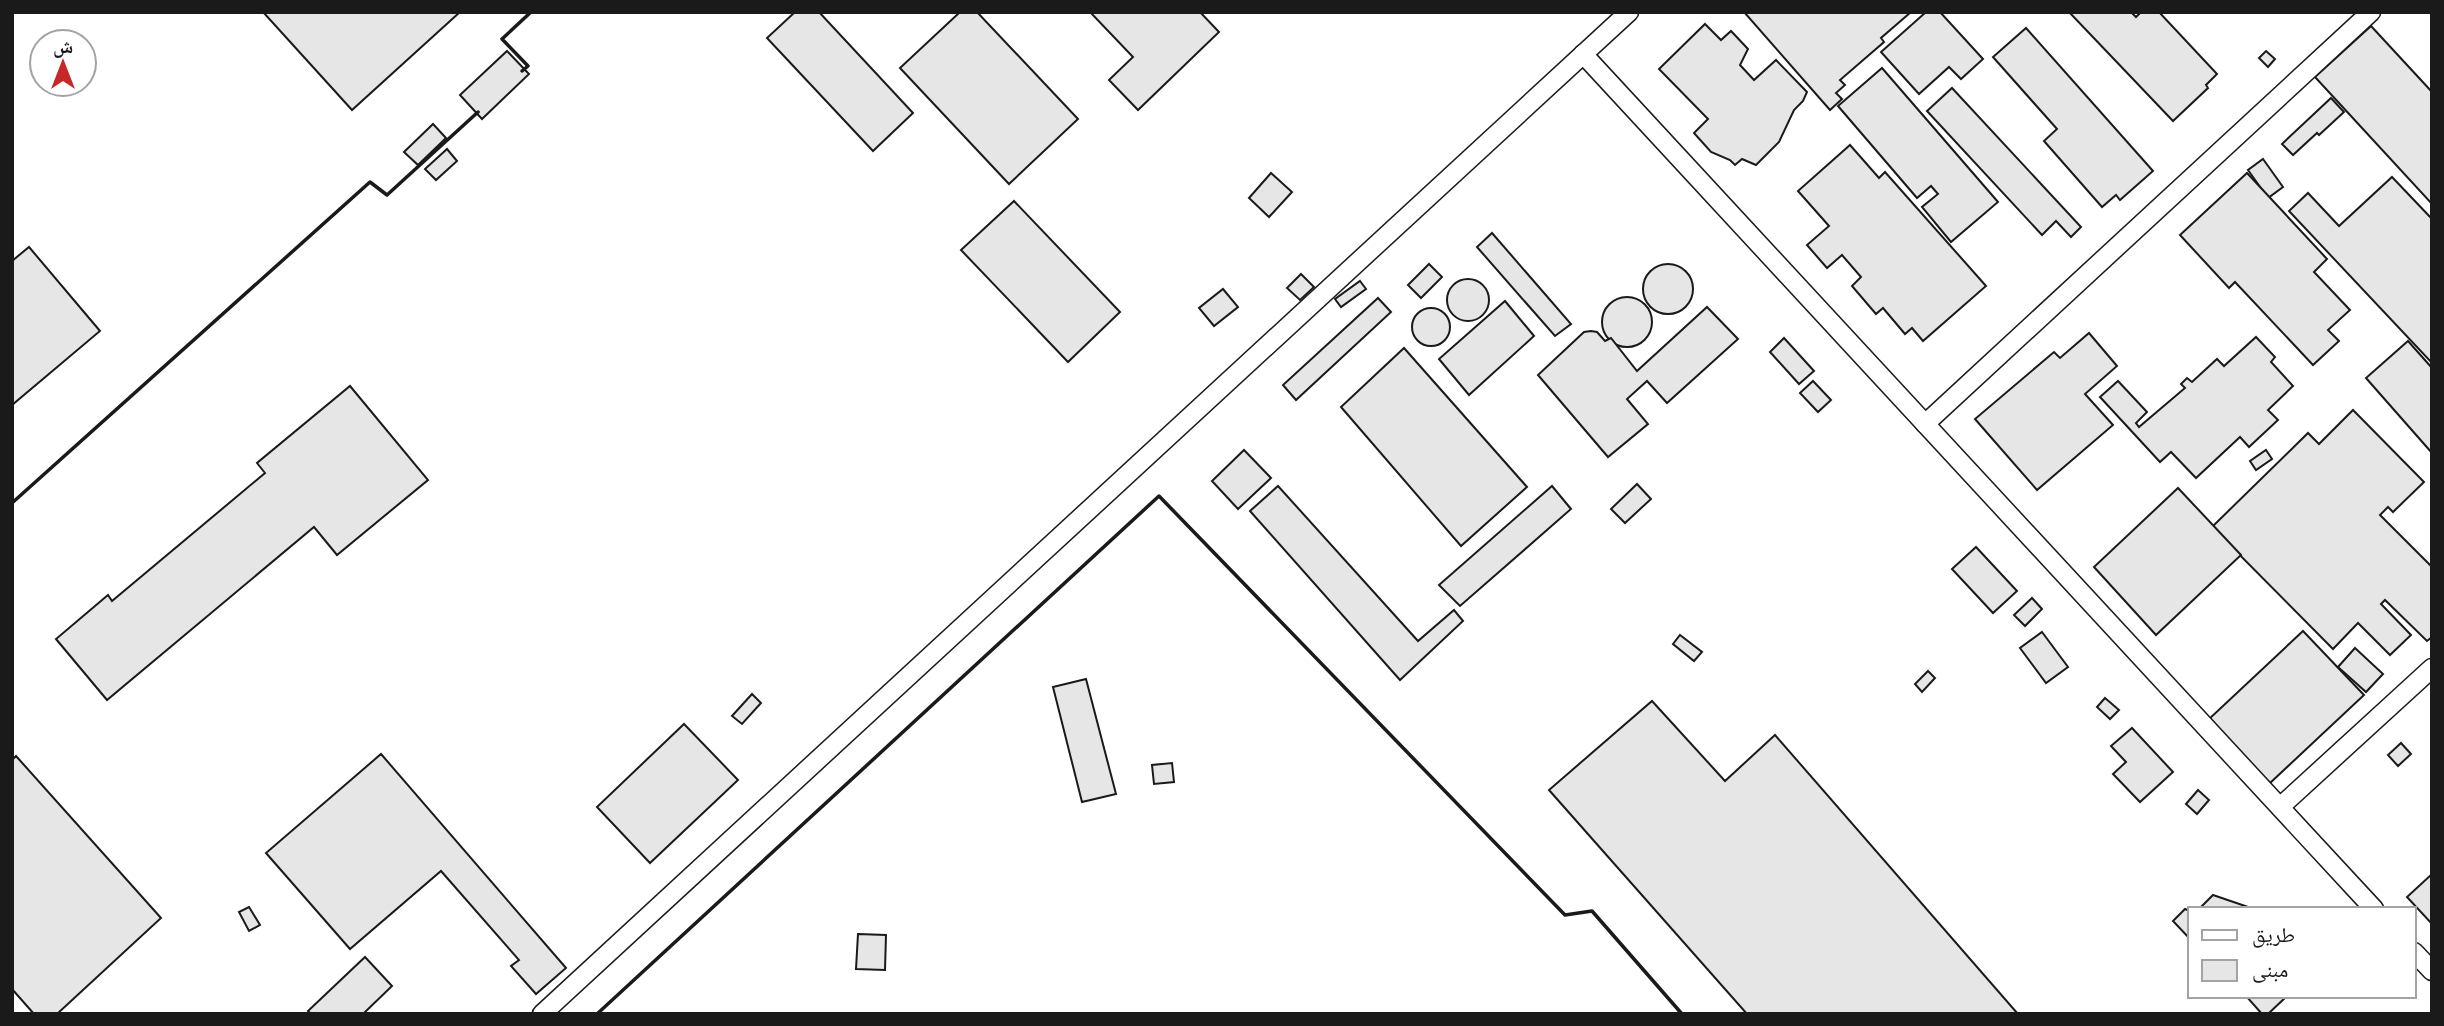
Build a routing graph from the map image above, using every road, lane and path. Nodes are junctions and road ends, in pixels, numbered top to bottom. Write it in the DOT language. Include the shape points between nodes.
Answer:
graph roads {
  1 [pos="1629,12"];
  2 [pos="2371,12"];
  3 [pos="1583,54"];
  4 [pos="1925,424"];
  5 [pos="2432,668"];
  6 [pos="2280,807"];
  7 [pos="2372,907"];
  8 [pos="2416,954"];
  9 [pos="2432,971"];
  10 [pos="542,1014"];
  1 -- 3 [label="street"];
  2 -- 4 [label="street"];
  3 -- 4 [label="street"];
  3 -- 10 [label="street"];
  4 -- 6 [label="street"];
  5 -- 6 [label="street"];
  6 -- 7 [label="street"];
  8 -- 9 [label="street"];
}
